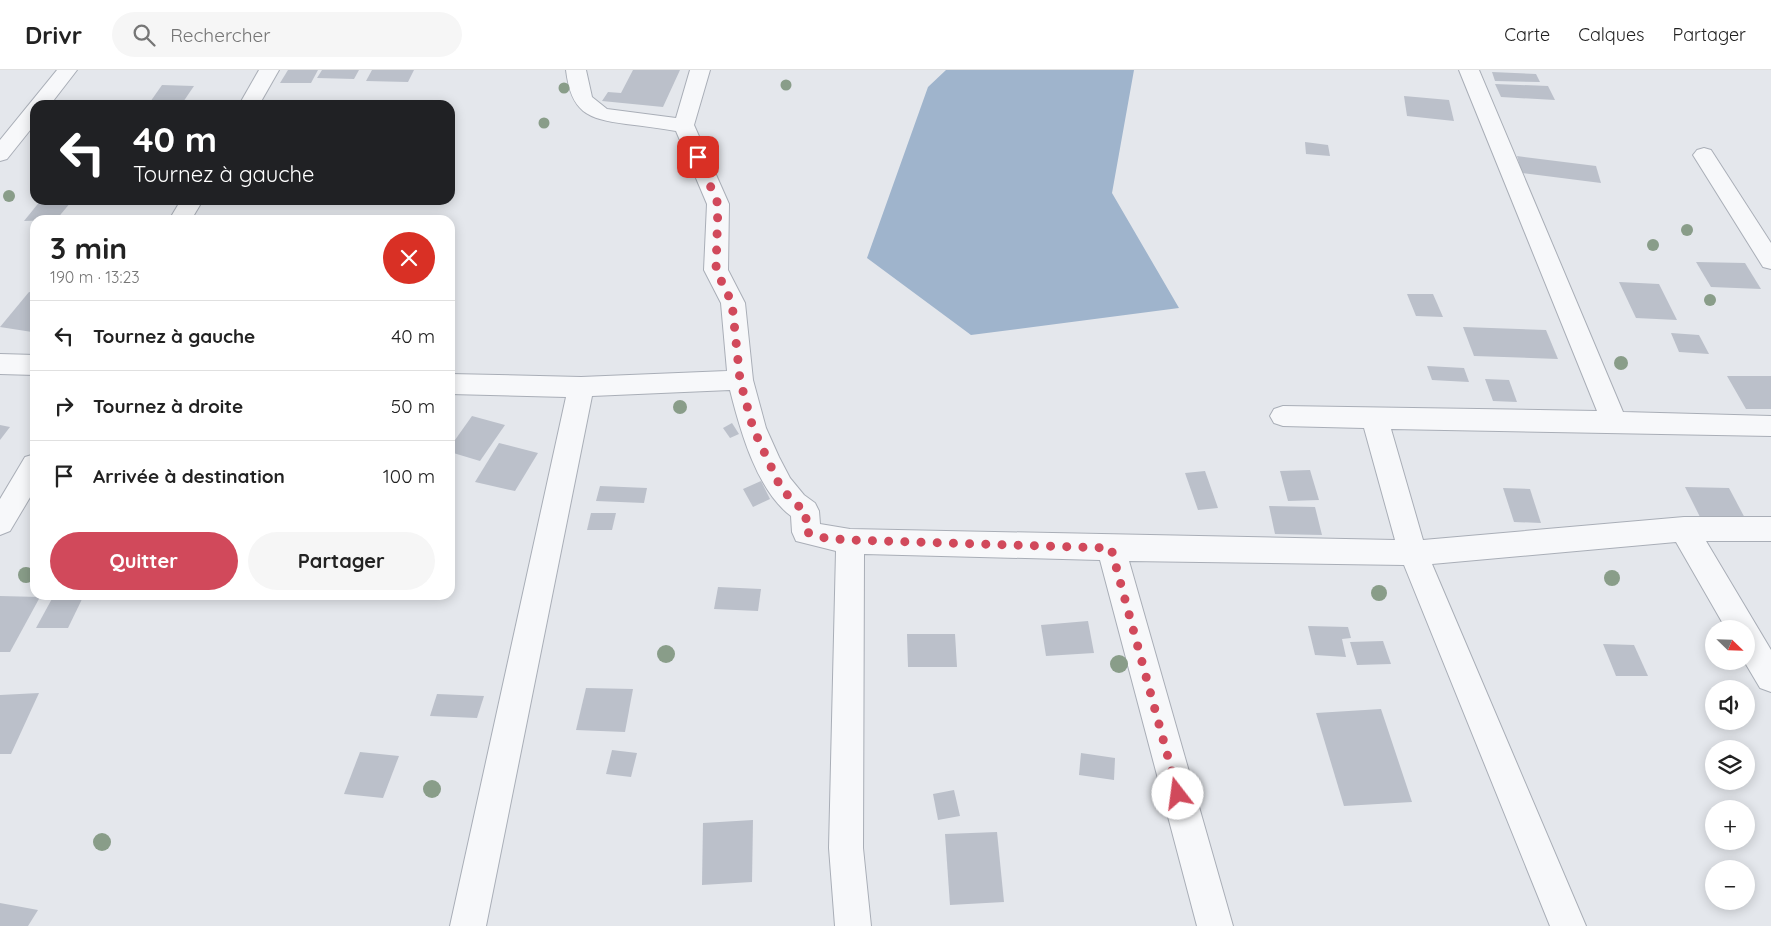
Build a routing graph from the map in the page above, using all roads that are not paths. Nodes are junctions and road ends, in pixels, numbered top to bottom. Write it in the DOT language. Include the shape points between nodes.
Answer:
graph roads {
  1 [pos="67,70"];
  2 [pos="269,70"];
  3 [pos="576,70"];
  4 [pos="700,70"];
  5 [pos="1470,70"];
  6 [pos="43,100"];
  7 [pos="252,100"];
  8 [pos="30,116"];
  9 [pos="684,125"];
  10 [pos="0,154"];
  11 [pos="1704,155"];
  12 [pos="1771,261"];
  13 [pos="0,364"];
  14 [pos="30,366"];
  15 [pos="740,380"];
  16 [pos="455,384"];
  17 [pos="581,387"];
  18 [pos="1283,416"];
  19 [pos="1375,420"];
  20 [pos="1614,421"];
  21 [pos="1771,426"];
  22 [pos="30,473"];
  23 [pos="0,523"];
  24 [pos="1684,529"];
  25 [pos="1771,529"];
  26 [pos="850,540"];
  27 [pos="1111,548"];
  28 [pos="1413,553"];
  29 [pos="1737,620"];
  30 [pos="1755,651"];
  31 [pos="1771,678"];
  32 [pos="468,926"];
  33 [pos="854,926"];
  34 [pos="1215,926"];
  35 [pos="1568,926"];
  1 -- 6 [label="street"];
  2 -- 7 [label="street"];
  3 -- 9 [label="street" via="579,96 590,109 602,115"];
  4 -- 9 [label="street"];
  5 -- 20 [label="street"];
  8 -- 10 [label="street"];
  9 -- 15 [label="street" via="718,204 716,270 732,303"];
  11 -- 12 [label="street"];
  13 -- 14 [label="street"];
  15 -- 17 [label="street"];
  15 -- 26 [label="street" via="753,428 780,486 794,503 806,511 806,532 825,538"];
  16 -- 17 [label="street"];
  17 -- 32 [label="street"];
  18 -- 19 [label="street"];
  19 -- 20 [label="street"];
  19 -- 28 [label="street"];
  20 -- 21 [label="street"];
  22 -- 23 [label="street"];
  24 -- 25 [label="street"];
  24 -- 28 [label="street"];
  24 -- 29 [label="street"];
  26 -- 27 [label="street"];
  26 -- 33 [label="street" via="846,848"];
  27 -- 28 [label="street"];
  27 -- 34 [label="street"];
  28 -- 35 [label="street"];
  30 -- 31 [label="street"];
}
